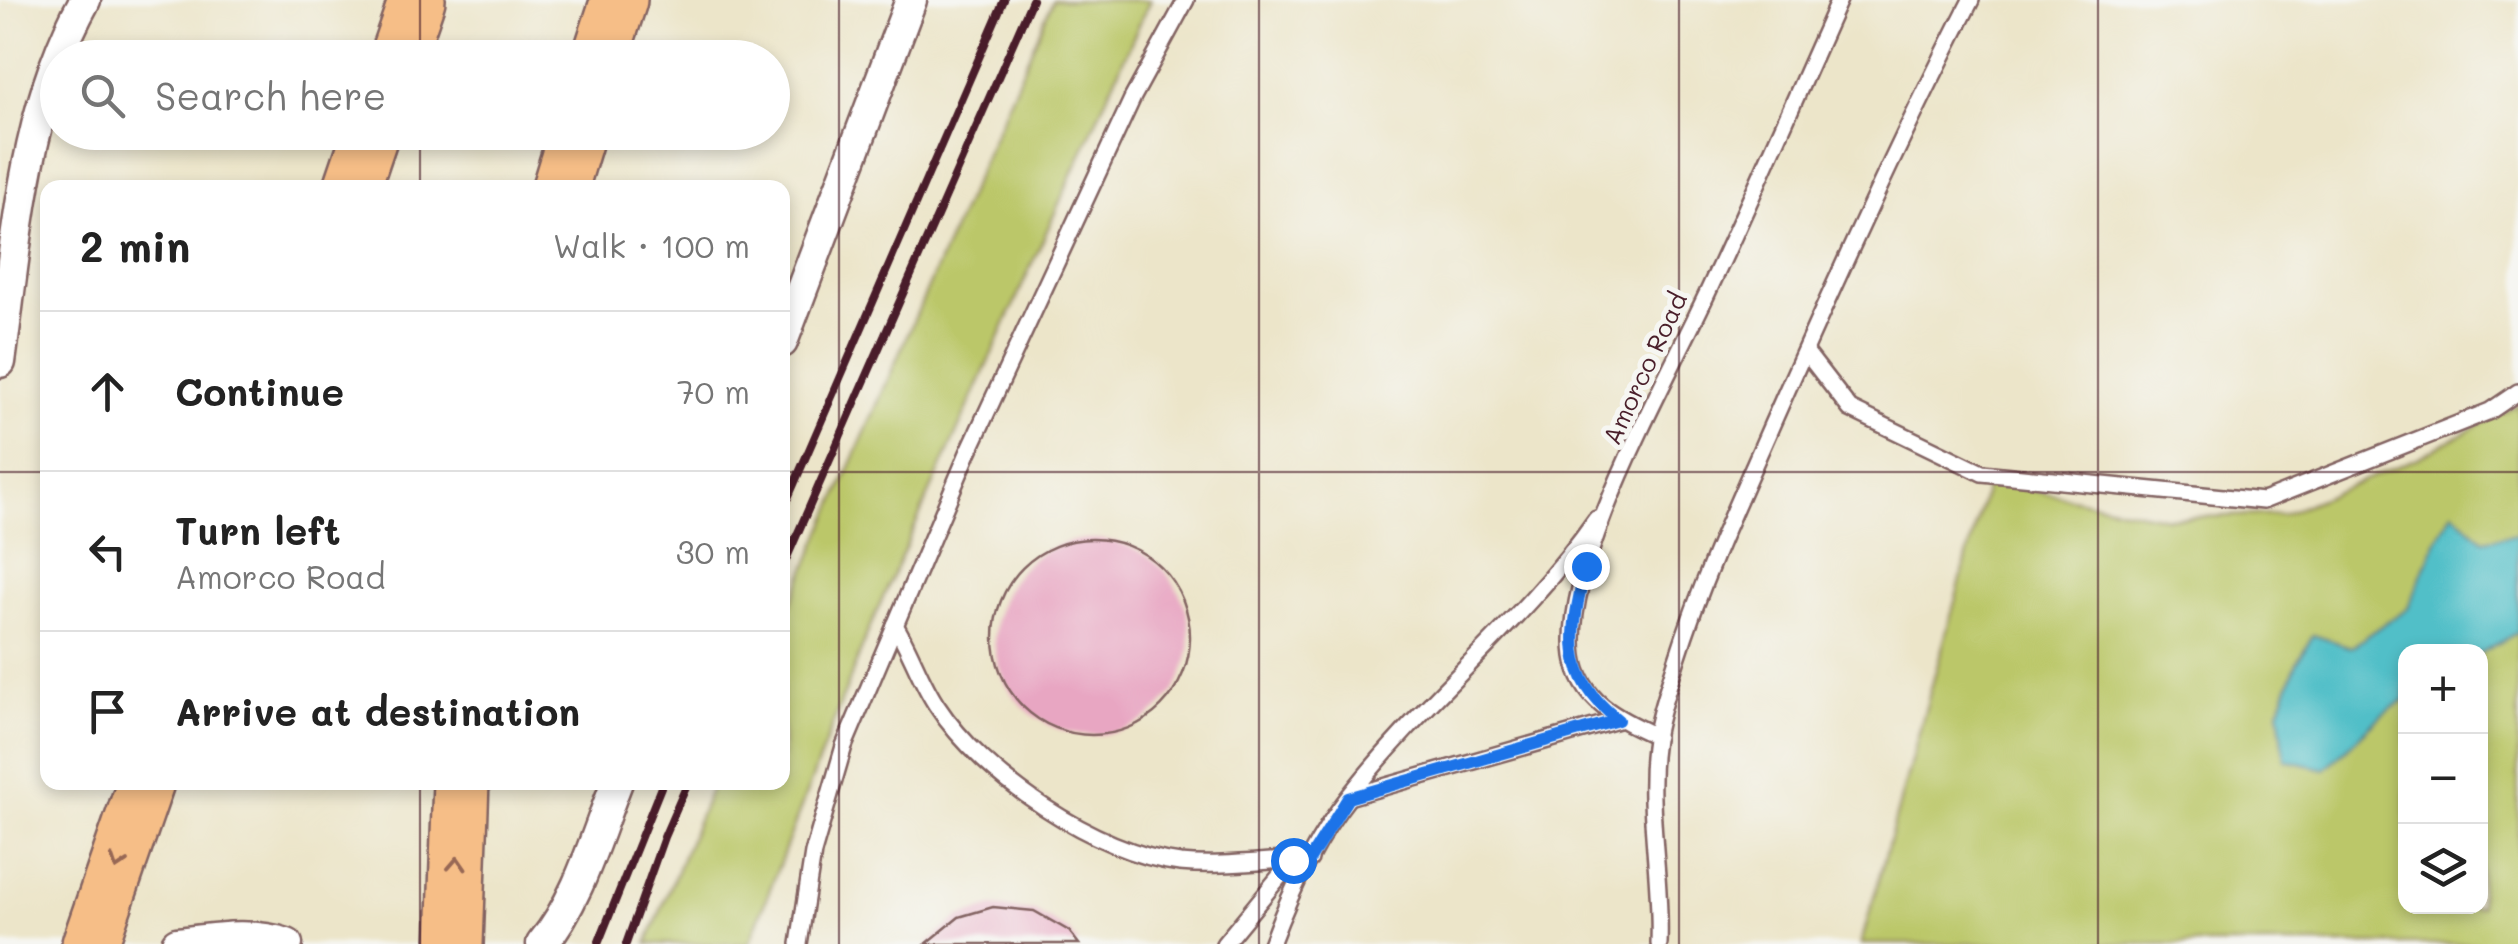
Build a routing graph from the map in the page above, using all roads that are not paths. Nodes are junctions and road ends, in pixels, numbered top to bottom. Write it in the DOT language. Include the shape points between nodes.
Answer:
graph roads {
  1 [pos="85,0"];
  2 [pos="416,0"];
  3 [pos="620,0"];
  4 [pos="911,0"];
  5 [pos="1186,0"];
  6 [pos="1839,0"];
  7 [pos="1971,0"];
  8 [pos="65,40"];
  9 [pos="403,40"];
  10 [pos="606,40"];
  11 [pos="40,114"];
  12 [pos="365,150"];
  13 [pos="572,150"];
  14 [pos="355,180"];
  15 [pos="562,180"];
  16 [pos="790,321"];
  17 [pos="1805,351"];
  18 [pos="0,362"];
  19 [pos="2518,392"];
  20 [pos="1610,500"];
  21 [pos="895,625"];
  22 [pos="1618,720"];
  23 [pos="1656,736"];
  24 [pos="143,790"];
  25 [pos="461,790"];
  26 [pos="614,790"];
  27 [pos="1348,798"];
  28 [pos="1301,859"];
  29 [pos="176,943"];
  30 [pos="90,944"];
  31 [pos="287,944"];
  32 [pos="455,944"];
  33 [pos="542,944"];
  34 [pos="799,944"];
  35 [pos="1224,944"];
  36 [pos="1270,944"];
  37 [pos="1659,944"];
  1 -- 8 [label="street"];
  2 -- 9 [label="highway"];
  3 -- 10 [label="highway"];
  4 -- 16 [label="street"];
  5 -- 21 [label="lane" via="1132,97"];
  6 -- 20 [label="lane, Amorco Road"];
  7 -- 17 [label="lane"];
  11 -- 18 [label="street"];
  12 -- 14 [label="highway"];
  13 -- 15 [label="highway"];
  17 -- 19 [label="lane" via="1850,409 1982,474 2263,501 2490,410"];
  17 -- 23 [label="lane" via="1698,596"];
  20 -- 22 [label="lane, Amorco Road" via="1586,566 1574,655 1580,680"];
  20 -- 27 [label="lane" via="1566,563"];
  21 -- 28 [label="lane" via="935,704 966,744 1009,783 1061,816 1145,857 1228,864"];
  21 -- 34 [label="lane" via="826,801"];
  22 -- 23 [label="lane, Amorco Road"];
  22 -- 27 [label="lane"];
  23 -- 37 [label="lane" via="1651,777"];
  24 -- 30 [label="highway, one-way"];
  32 -- 25 [label="highway, one-way"];
  26 -- 33 [label="street" via="578,880"];
  27 -- 28 [label="lane"];
  28 -- 35 [label="lane"];
  28 -- 36 [label="lane"];
  29 -- 31 [label="street" via="227,937"];
}
